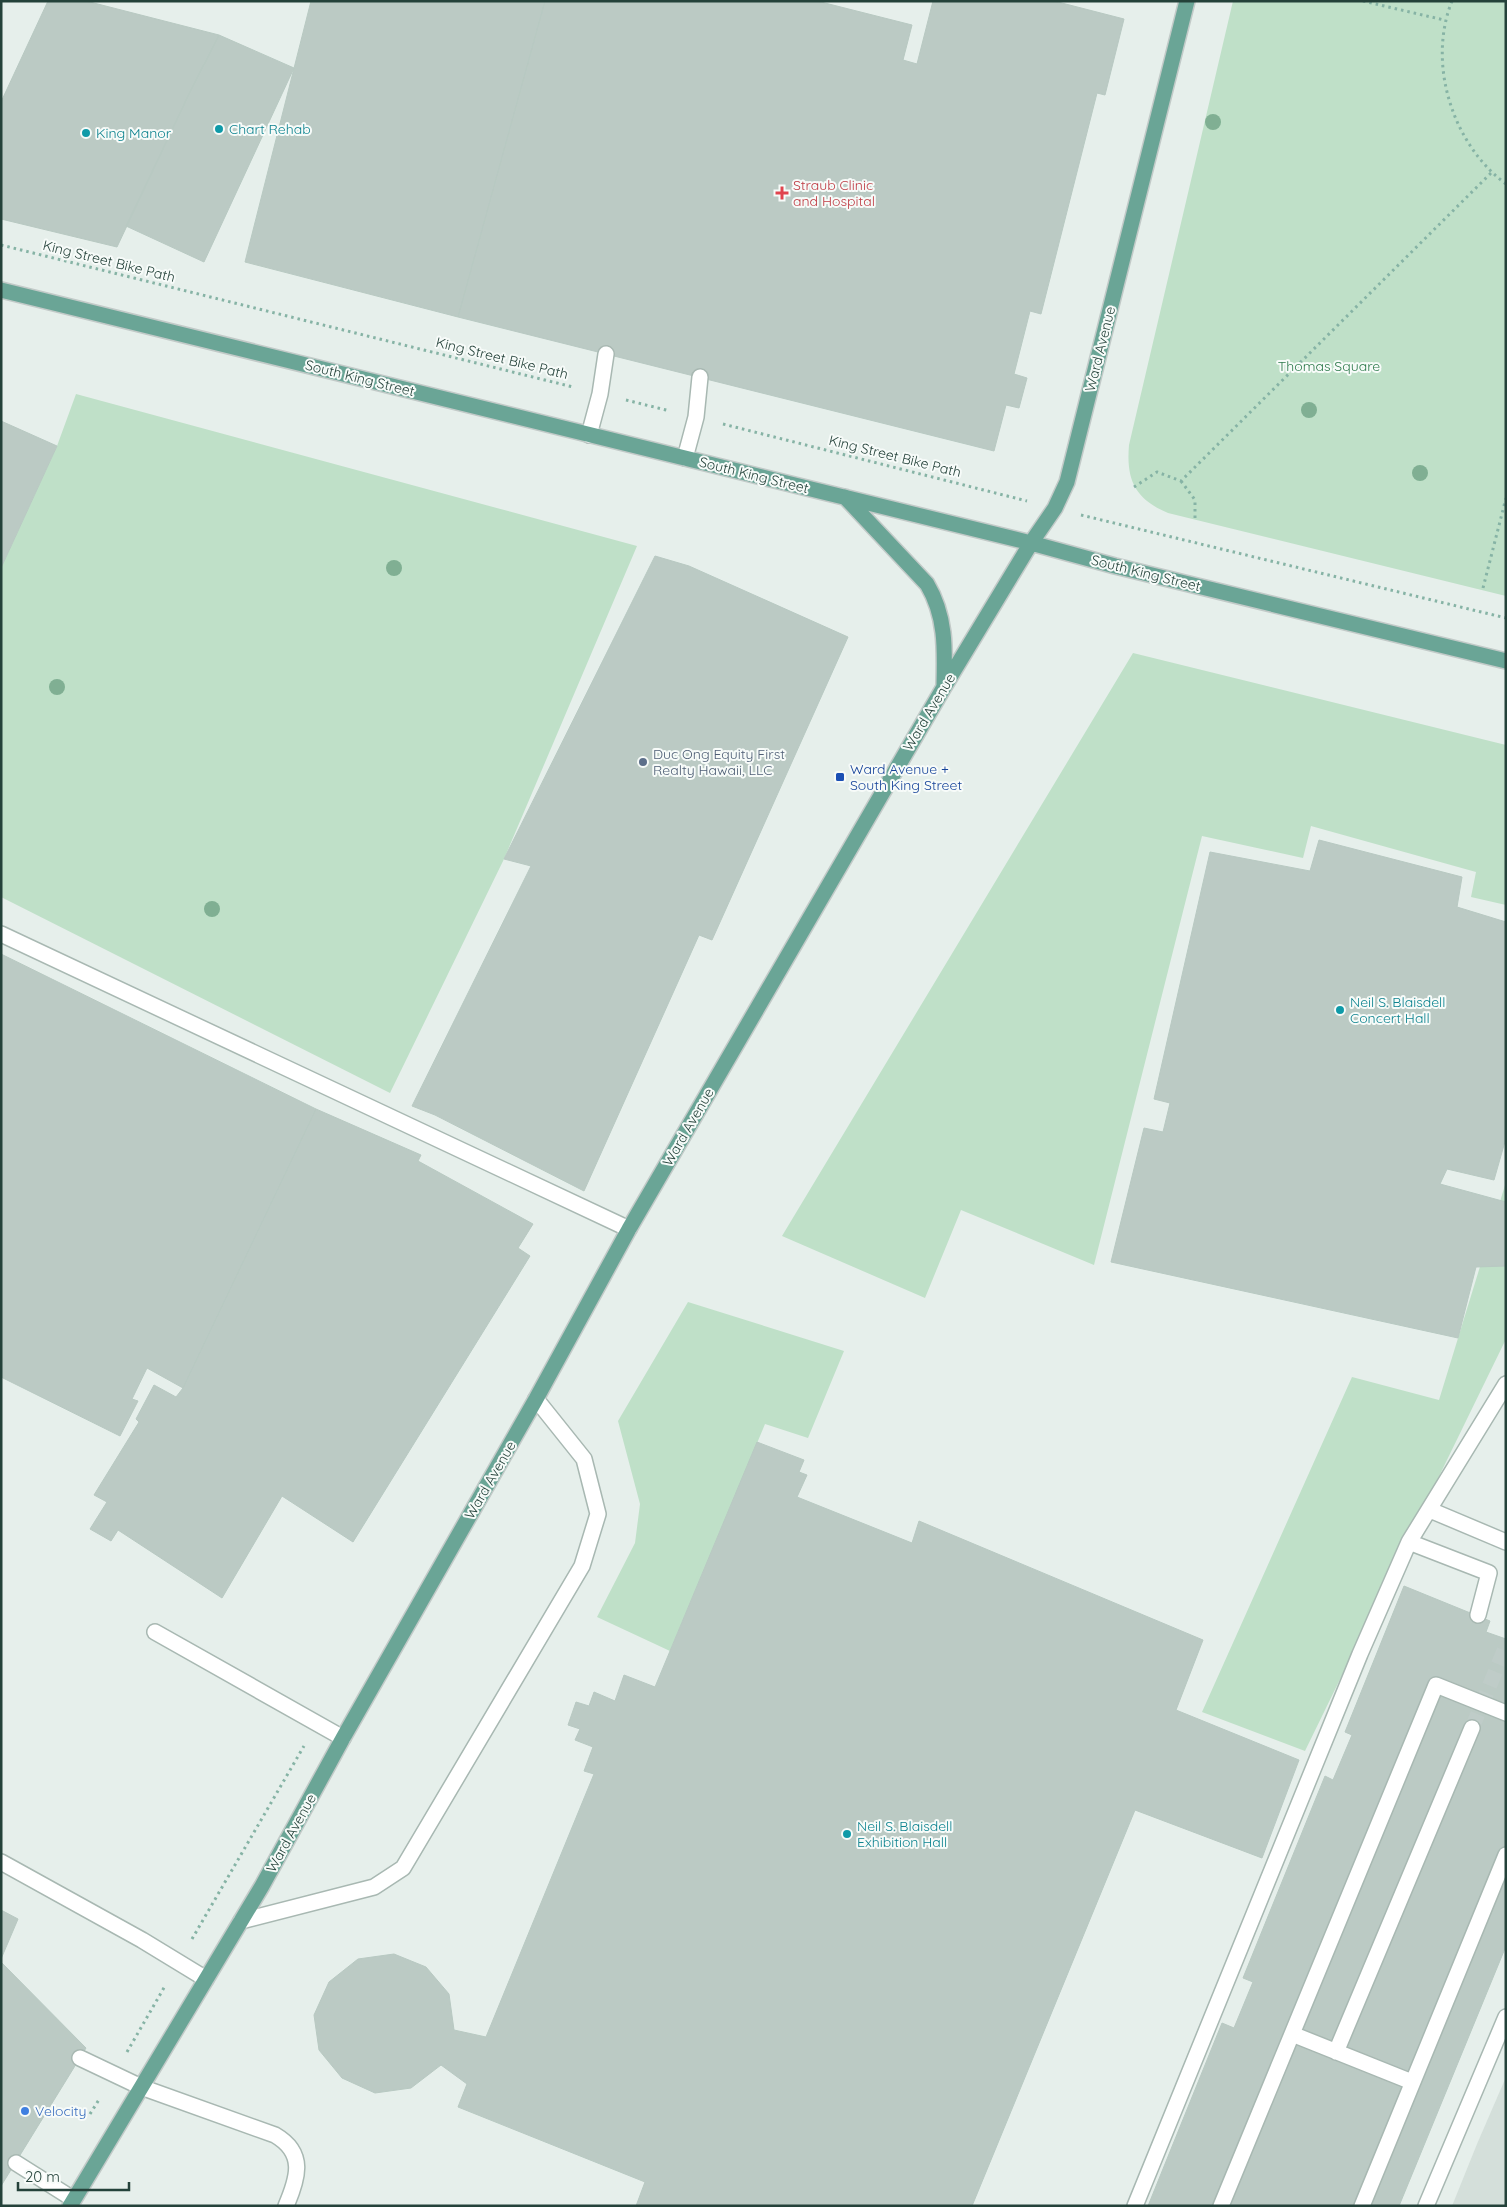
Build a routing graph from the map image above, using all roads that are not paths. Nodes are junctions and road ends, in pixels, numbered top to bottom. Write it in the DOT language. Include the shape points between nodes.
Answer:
graph roads {
  1 [pos="1187,1"];
  2 [pos="1,290"];
  3 [pos="606,354"];
  4 [pos="700,377"];
  5 [pos="589,434"];
  6 [pos="685,458"];
  7 [pos="845,497"];
  8 [pos="1031,543"];
  9 [pos="1506,660"];
  10 [pos="944,687"];
  11 [pos="1,934"];
  12 [pos="629,1229"];
  13 [pos="1506,1384"];
  14 [pos="536,1399"];
  15 [pos="1430,1510"];
  16 [pos="1409,1542"];
  17 [pos="1506,1542"];
  18 [pos="1478,1615"];
  19 [pos="155,1632"];
  20 [pos="1506,1713"];
  21 [pos="1472,1728"];
  22 [pos="343,1738"];
  23 [pos="1506,1855"];
  24 [pos="1,1862"];
  25 [pos="241,1921"];
  26 [pos="206,1979"];
  27 [pos="1506,2017"];
  28 [pos="1292,2034"];
  29 [pos="1336,2052"];
  30 [pos="80,2058"];
  31 [pos="1412,2082"];
  32 [pos="141,2087"];
  33 [pos="16,2164"];
  34 [pos="71,2203"];
  35 [pos="286,2206"];
  36 [pos="1135,2206"];
  37 [pos="1221,2206"];
  38 [pos="1362,2206"];
  39 [pos="1426,2206"];
  1 -- 8 [label="main road, Ward Avenue" via="1066,482 1055,508"];
  2 -- 5 [label="main road, South King Street"];
  3 -- 5 [label="street"];
  4 -- 6 [label="street" via="696,417"];
  5 -- 6 [label="main road, South King Street"];
  6 -- 7 [label="main road, South King Street"];
  7 -- 8 [label="main road, South King Street"];
  7 -- 10 [label="main road" via="932,594 944,629"];
  8 -- 9 [label="main road, South King Street"];
  8 -- 10 [label="main road, Ward Avenue"];
  10 -- 12 [label="main road, Ward Avenue"];
  11 -- 12 [label="street"];
  12 -- 14 [label="main road, Ward Avenue"];
  13 -- 15 [label="street"];
  14 -- 22 [label="main road, Ward Avenue"];
  14 -- 25 [label="street" via="584,1459 598,1514 582,1566 403,1868 374,1887"];
  15 -- 16 [label="street"];
  15 -- 17 [label="street"];
  16 -- 18 [label="street" via="1489,1573"];
  16 -- 36 [label="street" via="1360,1654"];
  19 -- 22 [label="street"];
  20 -- 28 [label="street" via="1436,1685"];
  21 -- 29 [label="street"];
  22 -- 25 [label="main road, Ward Avenue"];
  23 -- 31 [label="street"];
  24 -- 26 [label="street"];
  25 -- 26 [label="main road, Ward Avenue"];
  26 -- 32 [label="main road, Ward Avenue"];
  27 -- 39 [label="street"];
  28 -- 29 [label="street"];
  28 -- 37 [label="street"];
  29 -- 31 [label="street"];
  30 -- 32 [label="street"];
  31 -- 38 [label="street"];
  32 -- 34 [label="main road, Ward Avenue"];
  32 -- 35 [label="street" via="288,2142 297,2166 295,2184"];
  33 -- 34 [label="street"];
}
